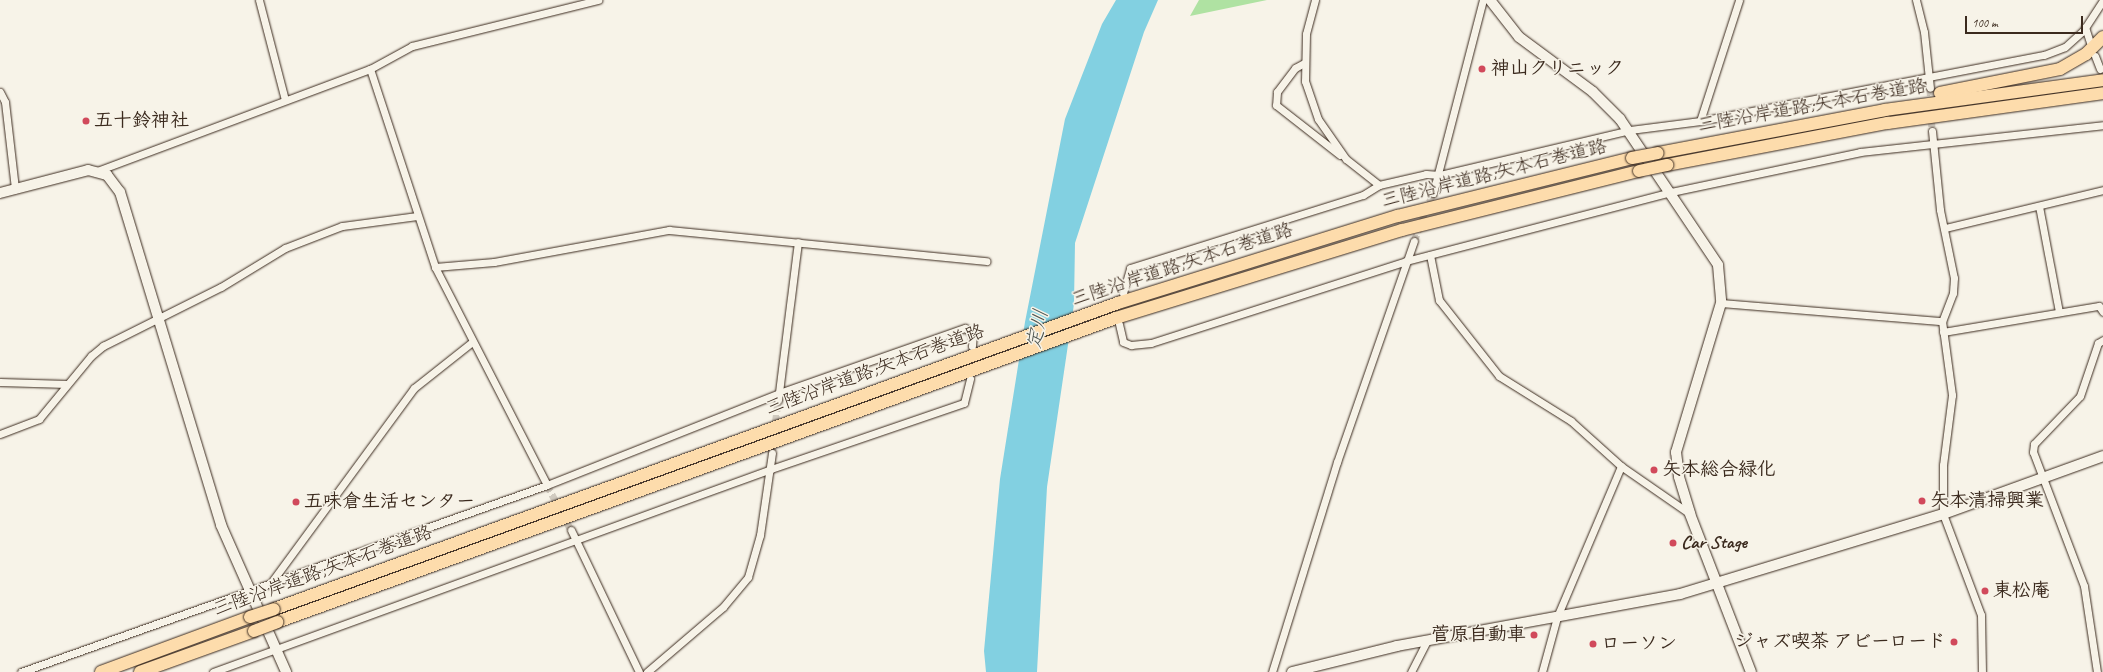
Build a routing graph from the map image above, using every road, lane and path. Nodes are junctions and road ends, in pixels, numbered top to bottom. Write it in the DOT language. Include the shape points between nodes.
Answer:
graph roads {
  1 [pos="259,0"];
  2 [pos="598,0"];
  3 [pos="1315,0"];
  4 [pos="1483,0"];
  5 [pos="1490,0"];
  6 [pos="1739,0"];
  7 [pos="1916,0"];
  8 [pos="2103,0"];
  9 [pos="2085,27"];
  10 [pos="2103,37"];
  11 [pos="2090,42"];
  12 [pos="2095,56"];
  13 [pos="1304,63"];
  14 [pos="370,69"];
  15 [pos="2101,75"];
  16 [pos="1930,77"];
  17 [pos="1930,88"];
  18 [pos="0,92"];
  19 [pos="2103,94"];
  20 [pos="2056,99"];
  21 [pos="285,100"];
  22 [pos="2103,102"];
  23 [pos="1700,121"];
  24 [pos="1803,124"];
  25 [pos="2103,125"];
  26 [pos="1630,130"];
  27 [pos="1932,131"];
  28 [pos="1933,145"];
  29 [pos="1346,159"];
  30 [pos="97,171"];
  31 [pos="1440,175"];
  32 [pos="1379,185"];
  33 [pos="15,189"];
  34 [pos="2103,190"];
  35 [pos="1671,192"];
  36 [pos="0,193"];
  37 [pos="1433,193"];
  38 [pos="2039,206"];
  39 [pos="418,216"];
  40 [pos="1945,228"];
  41 [pos="1414,241"];
  42 [pos="798,242"];
  43 [pos="1430,255"];
  44 [pos="986,260"];
  45 [pos="1406,261"];
  46 [pos="434,267"];
  47 [pos="1121,298"];
  48 [pos="1721,303"];
  49 [pos="2059,312"];
  50 [pos="2103,312"];
  51 [pos="160,319"];
  52 [pos="1117,321"];
  53 [pos="1942,321"];
  54 [pos="1943,332"];
  55 [pos="2103,340"];
  56 [pos="471,343"];
  57 [pos="975,349"];
  58 [pos="970,379"];
  59 [pos="0,382"];
  60 [pos="67,384"];
  61 [pos="779,396"];
  62 [pos="0,434"];
  63 [pos="772,453"];
  64 [pos="2103,456"];
  65 [pos="1621,466"];
  66 [pos="771,469"];
  67 [pos="2042,481"];
  68 [pos="547,485"];
  69 [pos="1690,514"];
  70 [pos="1943,514"];
  71 [pos="570,530"];
  72 [pos="576,541"];
  73 [pos="1718,583"];
  74 [pos="270,584"];
  75 [pos="250,591"];
  76 [pos="1557,618"];
  77 [pos="1427,641"];
  78 [pos="275,649"];
  79 [pos="31,670"];
  80 [pos="1296,671"];
  81 [pos="21,672"];
  82 [pos="101,672"];
  83 [pos="140,672"];
  84 [pos="213,672"];
  85 [pos="286,672"];
  86 [pos="639,672"];
  87 [pos="647,672"];
  88 [pos="1272,672"];
  89 [pos="1411,672"];
  90 [pos="1542,672"];
  91 [pos="1751,672"];
  92 [pos="1982,672"];
  93 [pos="2097,672"];
  1 -- 21 [label="street"];
  2 -- 14 [label="street" via="412,46"];
  3 -- 13 [label="street" via="1306,34"];
  4 -- 31 [label="street"];
  5 -- 26 [label="street" via="1518,37 1593,92"];
  6 -- 23 [label="street"];
  7 -- 16 [label="street"];
  8 -- 9 [label="street"];
  9 -- 11 [label="street"];
  9 -- 16 [label="street" via="2065,47 2044,55"];
  10 -- 24 [label="highway" via="2074,62 2049,72"];
  12 -- 15 [label="street"];
  13 -- 29 [label="street" via="1305,81 1318,119"];
  13 -- 29 [label="street" via="1295,68 1277,92 1276,105"];
  14 -- 21 [label="street"];
  14 -- 39 [label="street"];
  15 -- 24 [label="highway, 三陸沿岸道路;矢本石巻道路"];
  16 -- 17 [label="street"];
  16 -- 23 [label="street"];
  18 -- 33 [label="street" via="5,102"];
  19 -- 20 [label="highway, 三陸沿岸道路;矢本石巻道路"];
  20 -- 22 [label="highway" via="2074,104"];
  20 -- 52 [label="highway, 三陸沿岸道路;矢本石巻道路, bridge" via="1814,136 1639,171 1402,230"];
  21 -- 30 [label="street"];
  23 -- 26 [label="street"];
  24 -- 47 [label="highway, 三陸沿岸道路;矢本石巻道路, bridge" via="1632,158 1398,216"];
  25 -- 28 [label="street"];
  26 -- 31 [label="street"];
  26 -- 35 [label="street"];
  27 -- 28 [label="street"];
  28 -- 35 [label="street" via="1813,161"];
  28 -- 40 [label="street"];
  29 -- 32 [label="street"];
  30 -- 33 [label="street" via="80,171"];
  30 -- 51 [label="street" via="107,175 120,192"];
  31 -- 32 [label="street" via="1426,174"];
  31 -- 37 [label="street"];
  32 -- 47 [label="street" via="1363,195 1130,268"];
  33 -- 36 [label="street"];
  34 -- 38 [label="street"];
  35 -- 43 [label="street"];
  35 -- 48 [label="street" via="1718,265"];
  38 -- 40 [label="street"];
  38 -- 49 [label="street"];
  39 -- 46 [label="street"];
  39 -- 51 [label="street" via="360,223 316,234"];
  40 -- 53 [label="street" via="1954,278 1953,293"];
  41 -- 45 [label="street"];
  42 -- 44 [label="street"];
  42 -- 46 [label="street" via="669,230 494,262"];
  42 -- 61 [label="street"];
  43 -- 45 [label="street"];
  43 -- 65 [label="street" via="1439,300 1491,367 1589,434"];
  45 -- 52 [label="street" via="1151,343 1131,346 1124,342"];
  45 -- 88 [label="street" via="1335,470"];
  46 -- 56 [label="street"];
  47 -- 57 [label="highway, 三陸沿岸道路;矢本石巻道路"];
  48 -- 53 [label="street"];
  48 -- 69 [label="street" via="1676,452 1679,477"];
  49 -- 50 [label="street" via="2099,306"];
  49 -- 54 [label="street"];
  51 -- 60 [label="street" via="104,346"];
  51 -- 75 [label="street" via="221,525"];
  52 -- 83 [label="highway, 三陸沿岸道路;矢本石巻道路, bridge" via="975,368"];
  53 -- 54 [label="street"];
  54 -- 70 [label="street" via="1952,395 1943,465"];
  55 -- 67 [label="street" via="2098,343 2080,396 2034,444"];
  56 -- 68 [label="street" via="509,406"];
  56 -- 74 [label="street" via="414,388"];
  57 -- 61 [label="street" via="973,334 965,328"];
  57 -- 82 [label="highway, 三陸沿岸道路;矢本石巻道路, bridge"];
  58 -- 66 [label="street" via="964,403"];
  59 -- 60 [label="street"];
  60 -- 62 [label="street" via="39,419"];
  61 -- 68 [label="street"];
  63 -- 66 [label="street"];
  64 -- 67 [label="street"];
  65 -- 69 [label="street"];
  65 -- 76 [label="street"];
  66 -- 72 [label="street"];
  66 -- 87 [label="street" via="760,534 748,577 723,608"];
  67 -- 70 [label="street"];
  67 -- 93 [label="street" via="2084,586"];
  68 -- 74 [label="street"];
  69 -- 73 [label="street"];
  70 -- 73 [label="street"];
  70 -- 92 [label="street" via="1981,615"];
  71 -- 72 [label="street"];
  72 -- 78 [label="street"];
  72 -- 86 [label="street"];
  73 -- 76 [label="street" via="1680,594"];
  73 -- 91 [label="street"];
  74 -- 75 [label="street"];
  75 -- 78 [label="street"];
  75 -- 79 [label="street"];
  76 -- 77 [label="street"];
  76 -- 90 [label="street"];
  77 -- 80 [label="street"];
  77 -- 89 [label="street"];
  78 -- 84 [label="street"];
  78 -- 85 [label="street"];
  79 -- 81 [label="street"];
}
